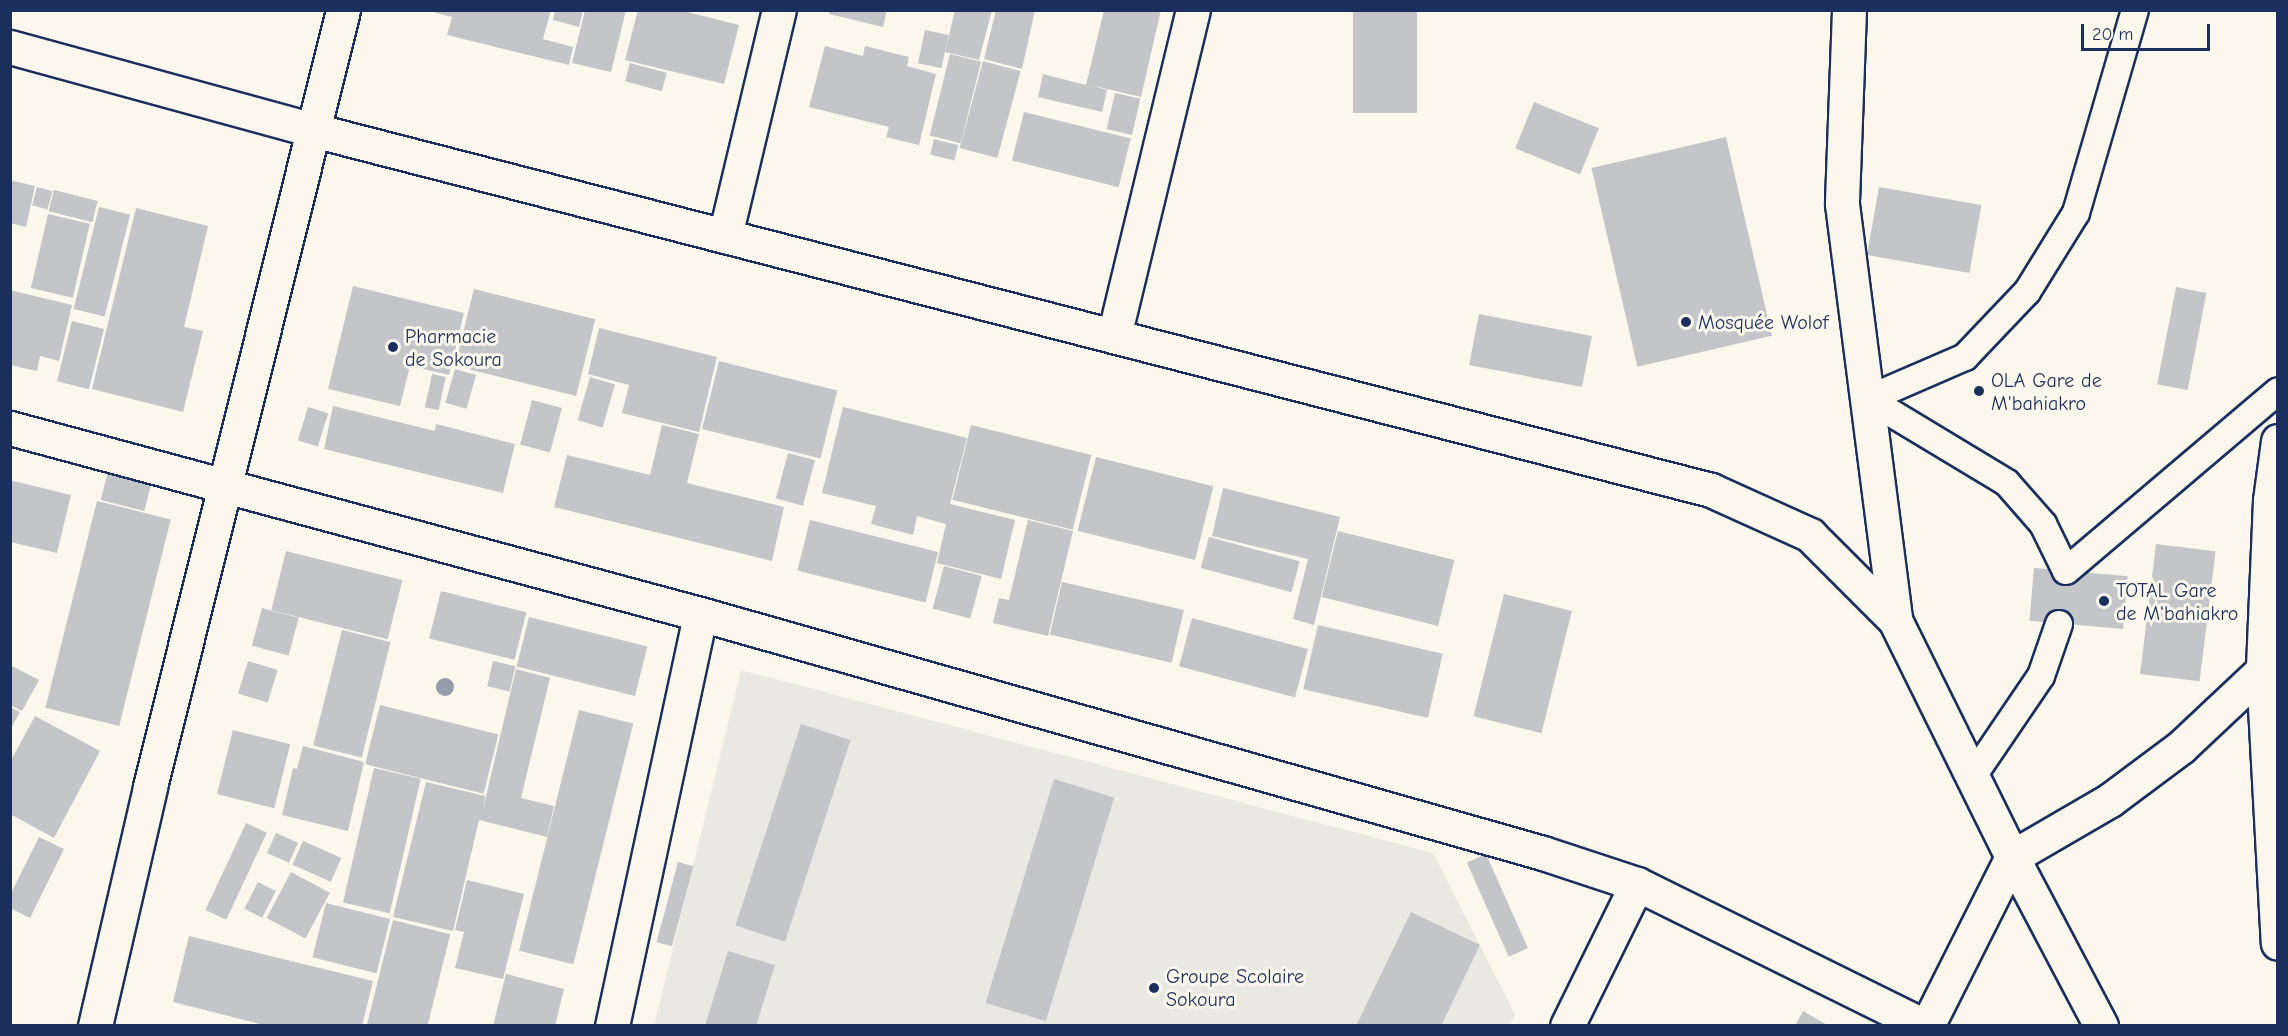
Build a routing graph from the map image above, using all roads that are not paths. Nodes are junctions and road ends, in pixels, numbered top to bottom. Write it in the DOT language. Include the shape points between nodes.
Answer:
graph roads {
  1 [pos="343,10"];
  2 [pos="779,10"];
  3 [pos="1193,10"];
  4 [pos="1849,10"];
  5 [pos="2135,10"];
  6 [pos="10,47"];
  7 [pos="313,130"];
  8 [pos="725,236"];
  9 [pos="1114,336"];
  10 [pos="2277,391"];
  11 [pos="1868,399"];
  12 [pos="10,428"];
  13 [pos="2277,441"];
  14 [pos="226,485"];
  15 [pos="700,614"];
  16 [pos="1895,620"];
  17 [pos="2059,624"];
  18 [pos="2263,670"];
  19 [pos="1973,776"];
  20 [pos="2012,857"];
  21 [pos="1637,884"];
  22 [pos="2277,943"];
  23 [pos="97,1025"];
  24 [pos="612,1026"];
  25 [pos="1567,1026"];
  26 [pos="1926,1026"];
  27 [pos="2102,1026"];
  1 -- 7 [label="street"];
  2 -- 8 [label="street"];
  3 -- 9 [label="street"];
  4 -- 11 [label="street" via="1842,204"];
  5 -- 11 [label="lane" via="2076,213 2027,292 1965,357"];
  6 -- 7 [label="street"];
  7 -- 8 [label="street"];
  7 -- 14 [label="street"];
  8 -- 9 [label="street"];
  9 -- 16 [label="street" via="1711,490 1810,535"];
  10 -- 11 [label="lane" via="2066,571 2043,524 2007,483"];
  11 -- 16 [label="street"];
  12 -- 14 [label="street"];
  13 -- 18 [label="street" via="2270,500"];
  14 -- 15 [label="street"];
  14 -- 23 [label="street"];
  15 -- 21 [label="street" via="1543,853"];
  15 -- 24 [label="street"];
  16 -- 19 [label="street"];
  17 -- 19 [label="lane" via="2041,676"];
  18 -- 20 [label="street" via="2181,747 2110,800"];
  18 -- 22 [label="street"];
  19 -- 20 [label="street"];
  20 -- 26 [label="street"];
  20 -- 27 [label="street"];
  21 -- 25 [label="street"];
  21 -- 26 [label="street"];
}
